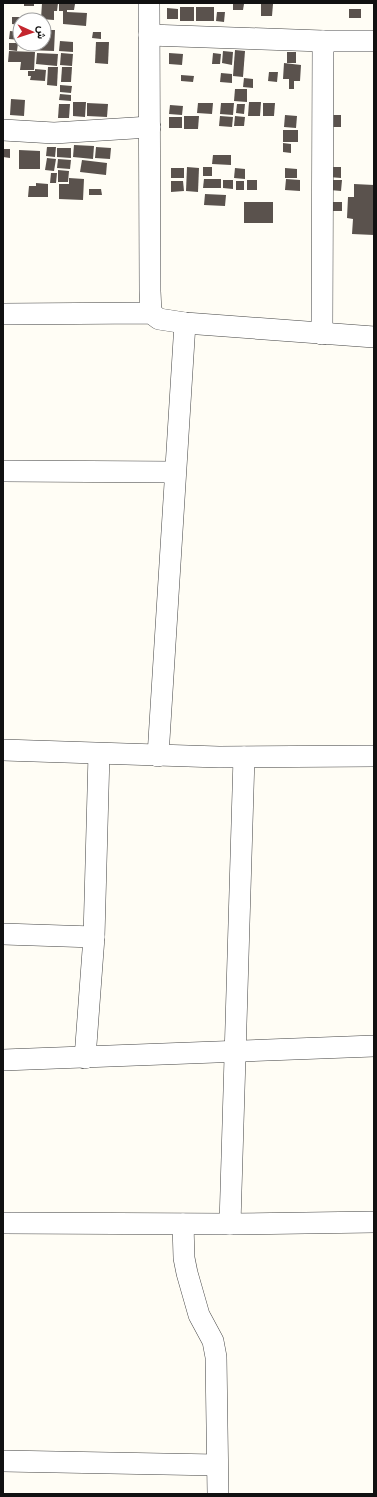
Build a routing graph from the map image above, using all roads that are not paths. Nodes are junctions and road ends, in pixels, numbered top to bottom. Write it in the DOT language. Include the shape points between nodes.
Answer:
graph roads {
  1 [pos="149,3"];
  2 [pos="149,35"];
  3 [pos="323,41"];
  4 [pos="374,41"];
  5 [pos="150,126"];
  6 [pos="3,130"];
  7 [pos="3,314"];
  8 [pos="151,314"];
  9 [pos="185,323"];
  10 [pos="322,334"];
  11 [pos="374,337"];
  12 [pos="3,471"];
  13 [pos="175,472"];
  14 [pos="3,750"];
  15 [pos="99,754"];
  16 [pos="158,756"];
  17 [pos="374,756"];
  18 [pos="244,757"];
  19 [pos="3,934"];
  20 [pos="94,937"];
  21 [pos="374,1046"];
  22 [pos="235,1052"];
  23 [pos="85,1058"];
  24 [pos="3,1060"];
  25 [pos="374,1222"];
  26 [pos="3,1223"];
  27 [pos="183,1224"];
  28 [pos="230,1224"];
  29 [pos="3,1461"];
  30 [pos="217,1465"];
  31 [pos="218,1494"];
  1 -- 2 [label="street"];
  2 -- 3 [label="street"];
  2 -- 5 [label="street"];
  3 -- 4 [label="street"];
  3 -- 10 [label="street"];
  5 -- 6 [label="street" via="54,133"];
  5 -- 8 [label="street"];
  7 -- 8 [label="street"];
  8 -- 9 [label="street" via="159,319"];
  9 -- 10 [label="street"];
  9 -- 13 [label="street"];
  10 -- 11 [label="street"];
  12 -- 13 [label="street"];
  13 -- 16 [label="street"];
  14 -- 15 [label="street"];
  15 -- 16 [label="street"];
  15 -- 20 [label="street"];
  16 -- 18 [label="street"];
  17 -- 18 [label="street"];
  18 -- 22 [label="street"];
  19 -- 20 [label="street"];
  20 -- 23 [label="street"];
  21 -- 22 [label="street"];
  22 -- 23 [label="street"];
  22 -- 28 [label="street"];
  23 -- 24 [label="street"];
  25 -- 28 [label="street"];
  26 -- 27 [label="street"];
  27 -- 28 [label="street"];
  27 -- 30 [label="street" via="187,1273 199,1314 213,1341 216,1357"];
  29 -- 30 [label="street"];
  30 -- 31 [label="street"];
}
